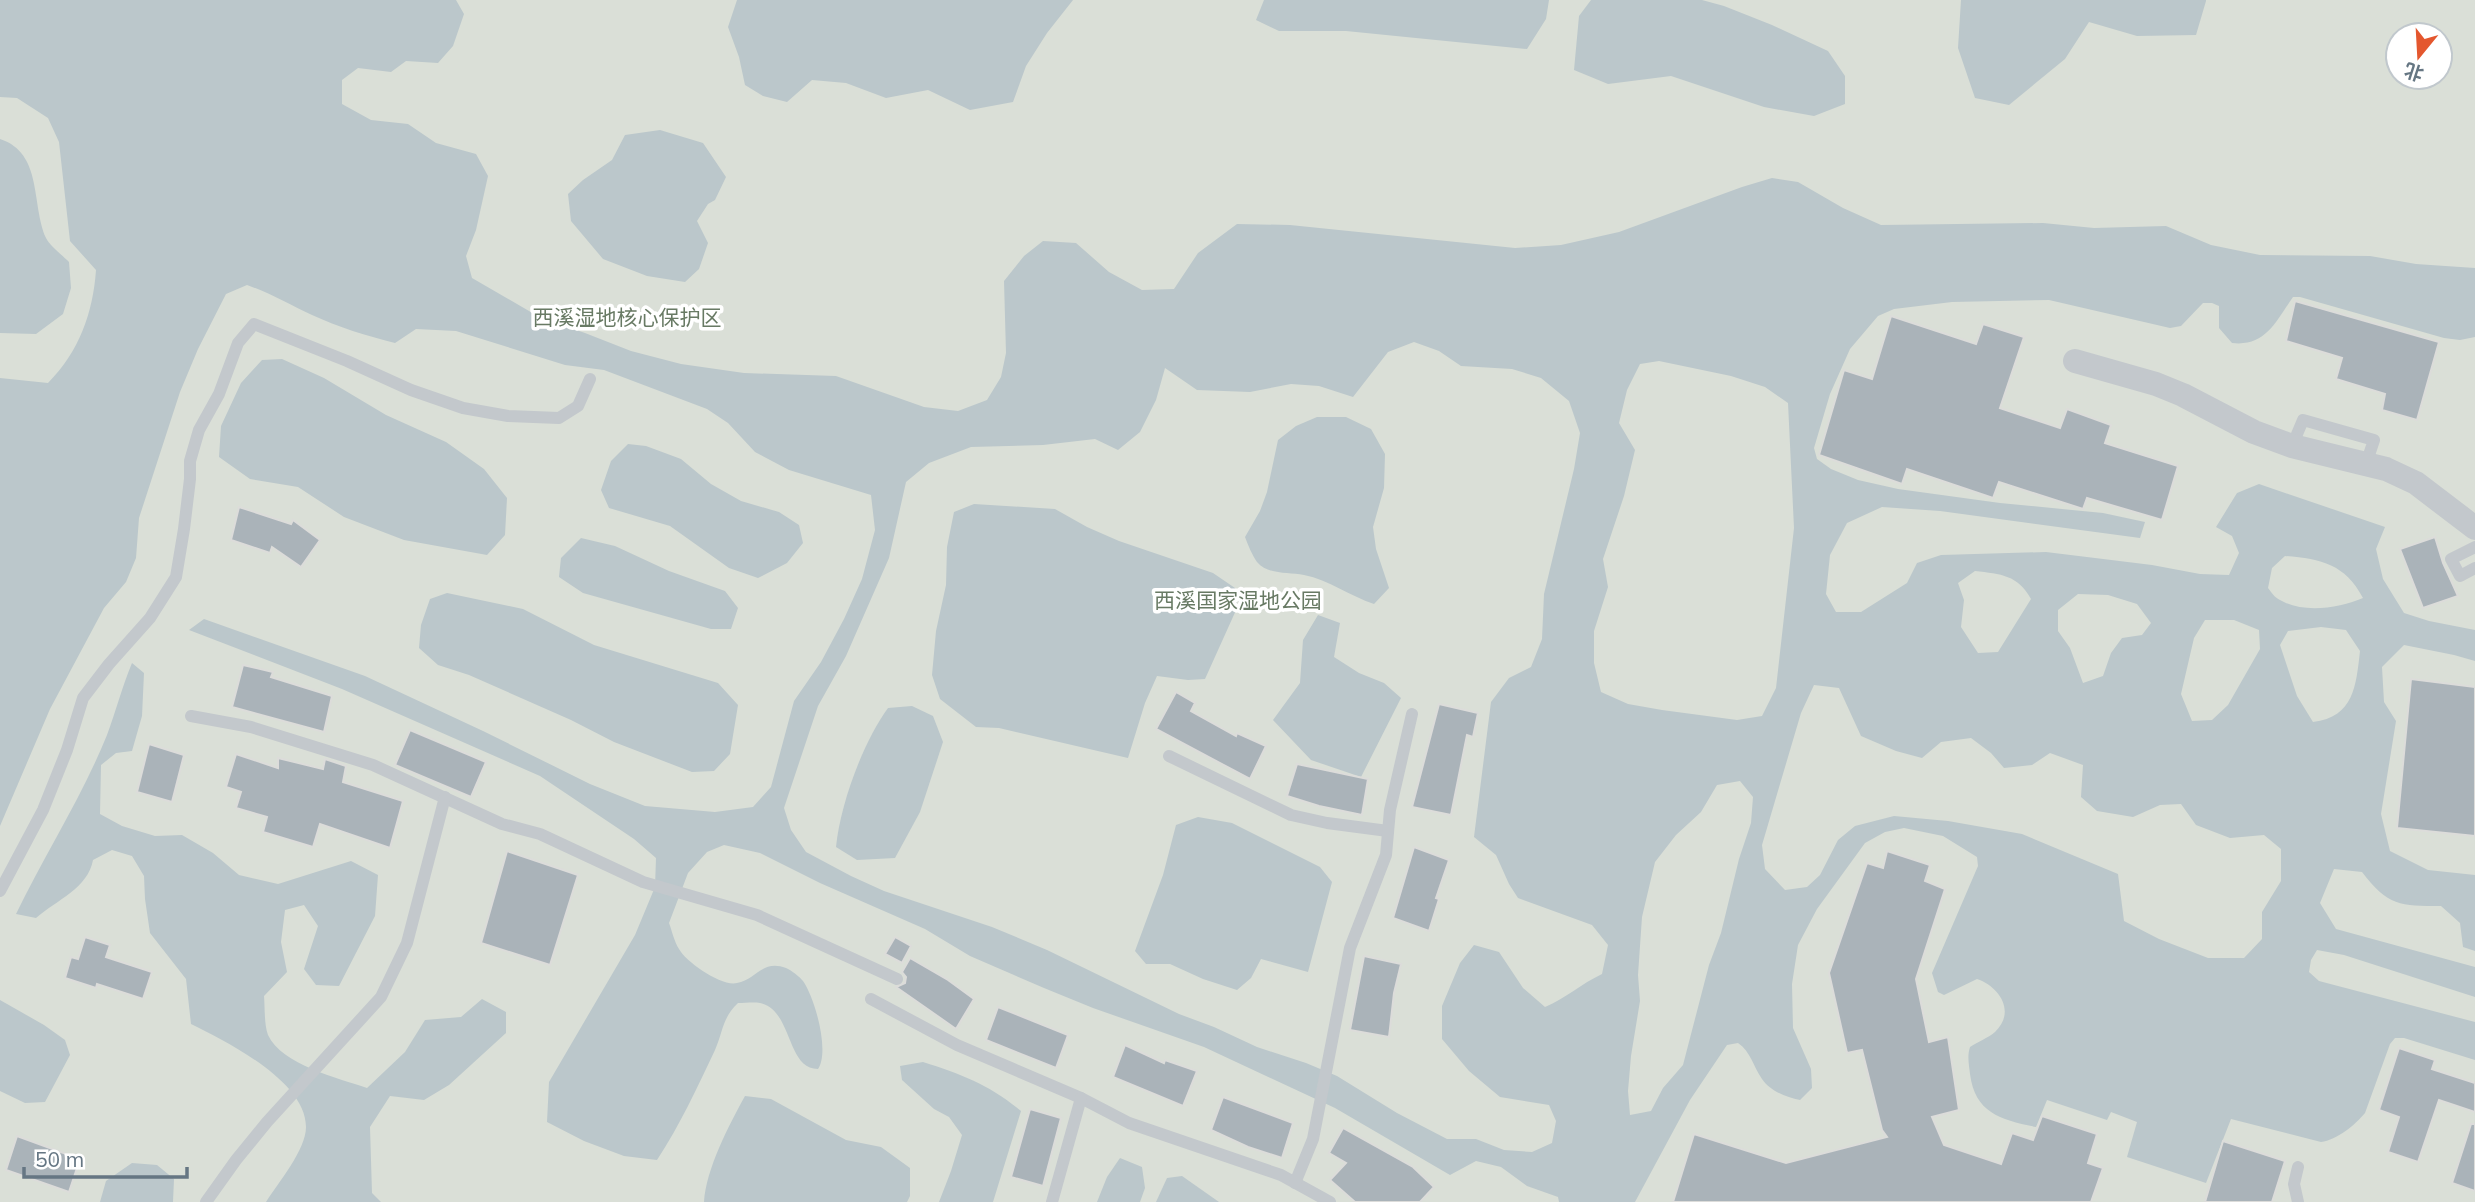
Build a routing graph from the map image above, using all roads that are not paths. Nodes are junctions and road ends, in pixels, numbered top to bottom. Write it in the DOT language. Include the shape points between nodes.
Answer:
graph roads {
  1 [pos="2075,361"];
  2 [pos="590,379"];
  3 [pos="2475,528"];
  4 [pos="2475,547"];
  5 [pos="2475,568"];
  6 [pos="1412,713"];
  7 [pos="191,716"];
  8 [pos="1169,756"];
  9 [pos="445,797"];
  10 [pos="1388,831"];
  11 [pos="0,891"];
  12 [pos="897,979"];
  13 [pos="871,999"];
  14 [pos="1081,1098"];
  15 [pos="2298,1167"];
  16 [pos="1296,1183"];
  17 [pos="206,1202"];
  18 [pos="1052,1202"];
  19 [pos="1330,1202"];
  20 [pos="2298,1202"];
  1 -- 3 [label="street" via="2156,384 2292,446 2386,469 2416,483"];
  2 -- 11 [label="lane" via="578,406 559,418 508,416 437,399 254,324 238,343 219,394 199,430 190,461 176,577 150,618 83,698 43,810"];
  4 -- 5 [label="lane" via="2451,559 2460,576"];
  6 -- 10 [label="lane"];
  7 -- 9 [label="lane" via="251,727 373,765"];
  8 -- 10 [label="lane" via="1291,815"];
  9 -- 12 [label="lane" via="643,882 757,915"];
  9 -- 17 [label="lane" via="407,943 381,997 236,1160"];
  10 -- 16 [label="lane" via="1386,855 1350,948 1313,1139"];
  13 -- 14 [label="lane" via="957,1045"];
  14 -- 16 [label="lane" via="1129,1123"];
  14 -- 18 [label="lane"];
  15 -- 20 [label="lane" via="2294,1184"];
  16 -- 19 [label="lane"];
}
